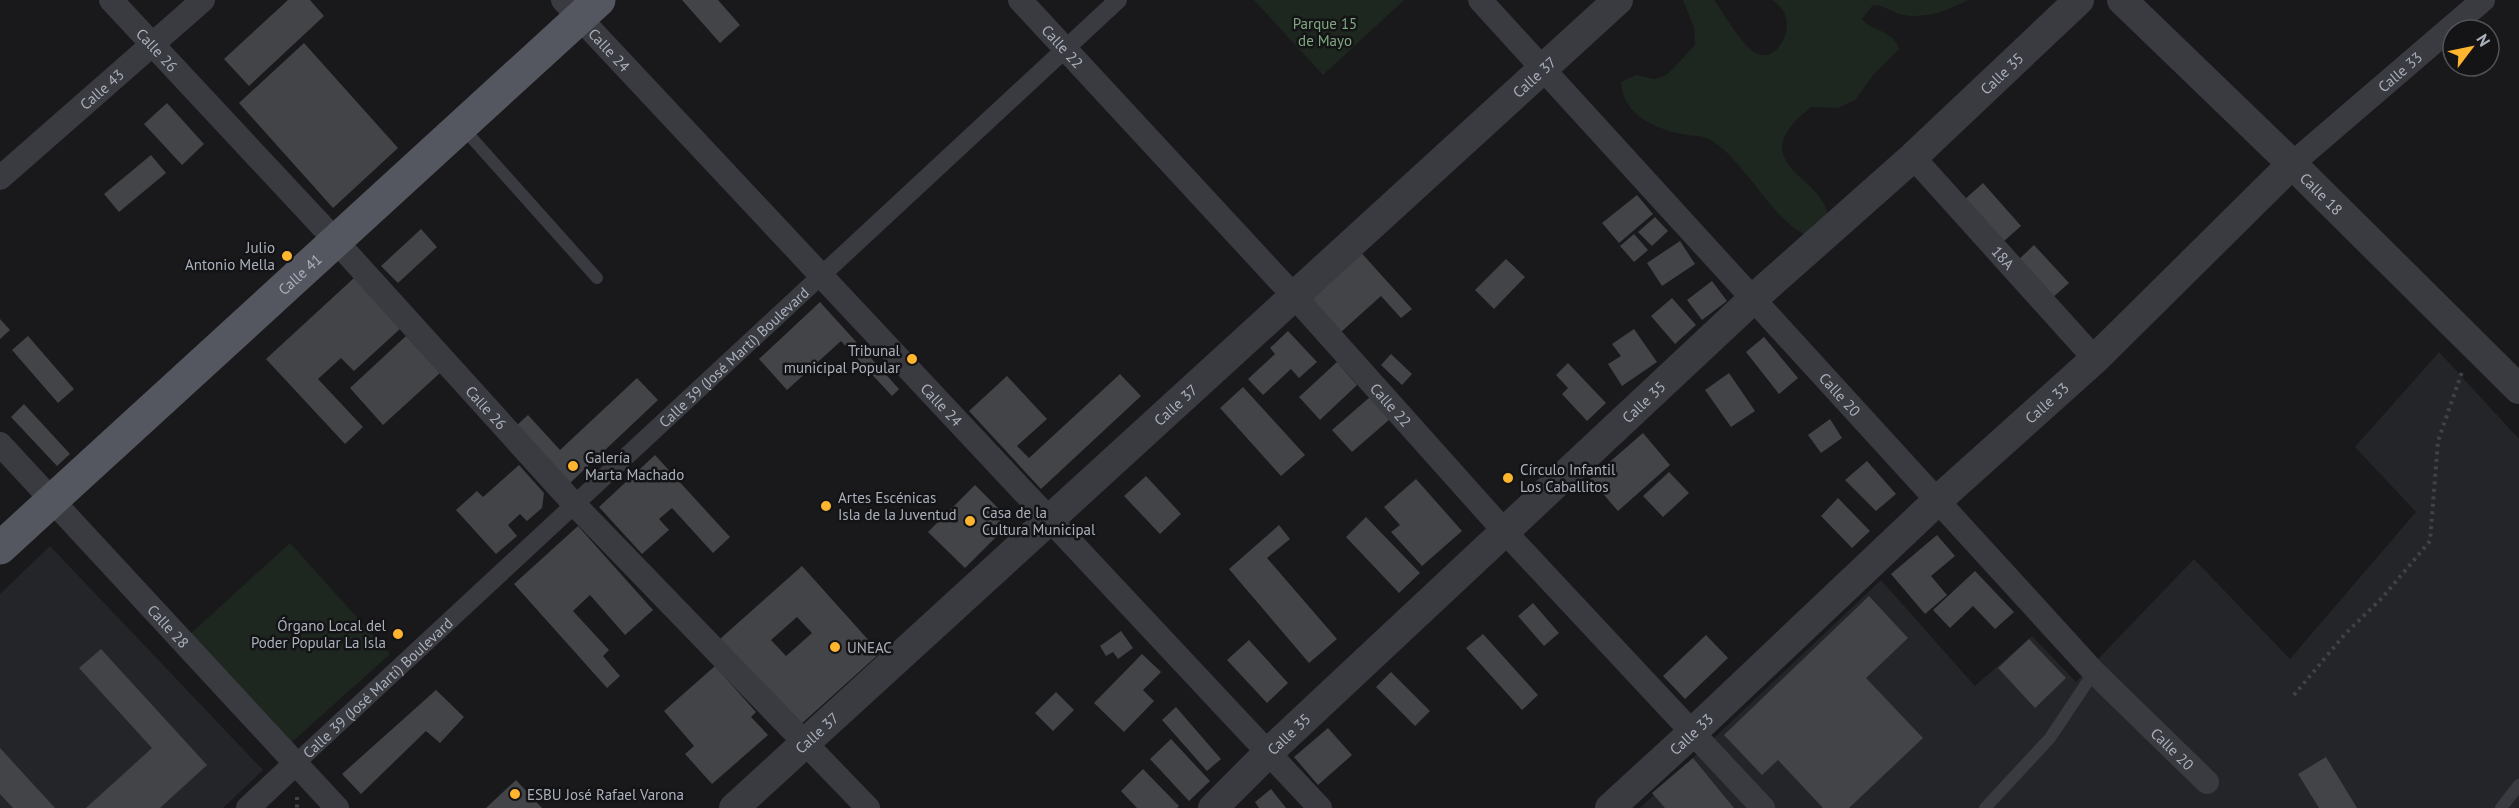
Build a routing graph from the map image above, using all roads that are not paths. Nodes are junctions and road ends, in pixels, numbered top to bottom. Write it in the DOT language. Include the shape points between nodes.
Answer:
graph roads {
  1 [pos="111,0"];
  2 [pos="203,0"];
  3 [pos="1020,0"];
  4 [pos="1118,0"];
  5 [pos="1480,0"];
  6 [pos="1618,0"];
  7 [pos="2079,0"];
  8 [pos="2122,0"];
  9 [pos="2483,0"];
  10 [pos="580,6"];
  11 [pos="153,44"];
  12 [pos="1065,49"];
  13 [pos="1543,69"];
  14 [pos="461,127"];
  15 [pos="1913,157"];
  16 [pos="2292,164"];
  17 [pos="0,178"];
  18 [pos="335,240"];
  19 [pos="820,276"];
  20 [pos="597,278"];
  21 [pos="1294,296"];
  22 [pos="1753,299"];
  23 [pos="2095,359"];
  24 [pos="2519,389"];
  25 [pos="0,444"];
  26 [pos="53,499"];
  27 [pos="1938,501"];
  28 [pos="574,505"];
  29 [pos="1051,519"];
  30 [pos="1506,533"];
  31 [pos="0,548"];
  32 [pos="2094,672"];
  33 [pos="1694,732"];
  34 [pos="805,743"];
  35 [pos="1269,752"];
  36 [pos="296,764"];
  37 [pos="2207,782"];
  38 [pos="2519,785"];
  39 [pos="248,808"];
  40 [pos="337,808"];
  41 [pos="734,808"];
  42 [pos="868,808"];
  43 [pos="1212,808"];
  44 [pos="1320,808"];
  45 [pos="1610,808"];
  46 [pos="1763,808"];
  47 [pos="1985,808"];
  48 [pos="2501,808"];
  1 -- 11 [label="street, Calle 26"];
  2 -- 11 [label="street, Calle 43"];
  3 -- 12 [label="street, Calle 22"];
  4 -- 12 [label="street, Calle 39 (José Martí) Boulevard"];
  5 -- 13 [label="street, Calle 20"];
  6 -- 13 [label="street, Calle 37"];
  7 -- 15 [label="street, Calle 35"];
  8 -- 16 [label="street, Calle 18"];
  9 -- 16 [label="street, Calle 33"];
  10 -- 14 [label="main road, Calle 41"];
  10 -- 19 [label="street, Calle 24"];
  11 -- 17 [label="street, Calle 43"];
  11 -- 18 [label="street, Calle 26"];
  12 -- 19 [label="street, Calle 39 (José Martí) Boulevard"];
  12 -- 21 [label="street, Calle 22"];
  13 -- 21 [label="street, Calle 37"];
  13 -- 22 [label="street, Calle 20"];
  14 -- 18 [label="main road, Calle 41"];
  14 -- 20 [label="lane"];
  15 -- 22 [label="street, Calle 35"];
  15 -- 23 [label="street, 18A"];
  16 -- 23 [label="street, Calle 33"];
  16 -- 24 [label="street, Calle 18"];
  18 -- 26 [label="main road, Calle 41"];
  18 -- 28 [label="street, Calle 26"];
  19 -- 28 [label="street, Calle 39 (José Martí) Boulevard"];
  19 -- 29 [label="street, Calle 24"];
  21 -- 29 [label="street, Calle 37"];
  21 -- 30 [label="street, Calle 22"];
  22 -- 27 [label="street, Calle 20"];
  22 -- 30 [label="street, Calle 35"];
  23 -- 27 [label="street, Calle 33"];
  25 -- 26 [label="street, Calle 28"];
  26 -- 31 [label="main road, Calle 41"];
  26 -- 36 [label="street, Calle 28"];
  27 -- 32 [label="street, Calle 20"];
  27 -- 33 [label="street, Calle 33"];
  28 -- 34 [label="street, Calle 26"];
  28 -- 36 [label="street, Calle 39 (José Martí) Boulevard"];
  29 -- 34 [label="street, Calle 37"];
  29 -- 35 [label="street, Calle 24"];
  30 -- 33 [label="street, Calle 22"];
  30 -- 35 [label="street, Calle 35"];
  32 -- 37 [label="street, Calle 20"];
  32 -- 47 [label="lane" via="2050,738"];
  33 -- 45 [label="street, Calle 33"];
  33 -- 46 [label="street, Calle 22"];
  34 -- 41 [label="street, Calle 37"];
  34 -- 42 [label="street, Calle 26"];
  35 -- 43 [label="street, Calle 35"];
  35 -- 44 [label="street, Calle 24"];
  36 -- 39 [label="street"];
  36 -- 40 [label="street, Calle 28"];
  38 -- 48 [label="lane"];
}
